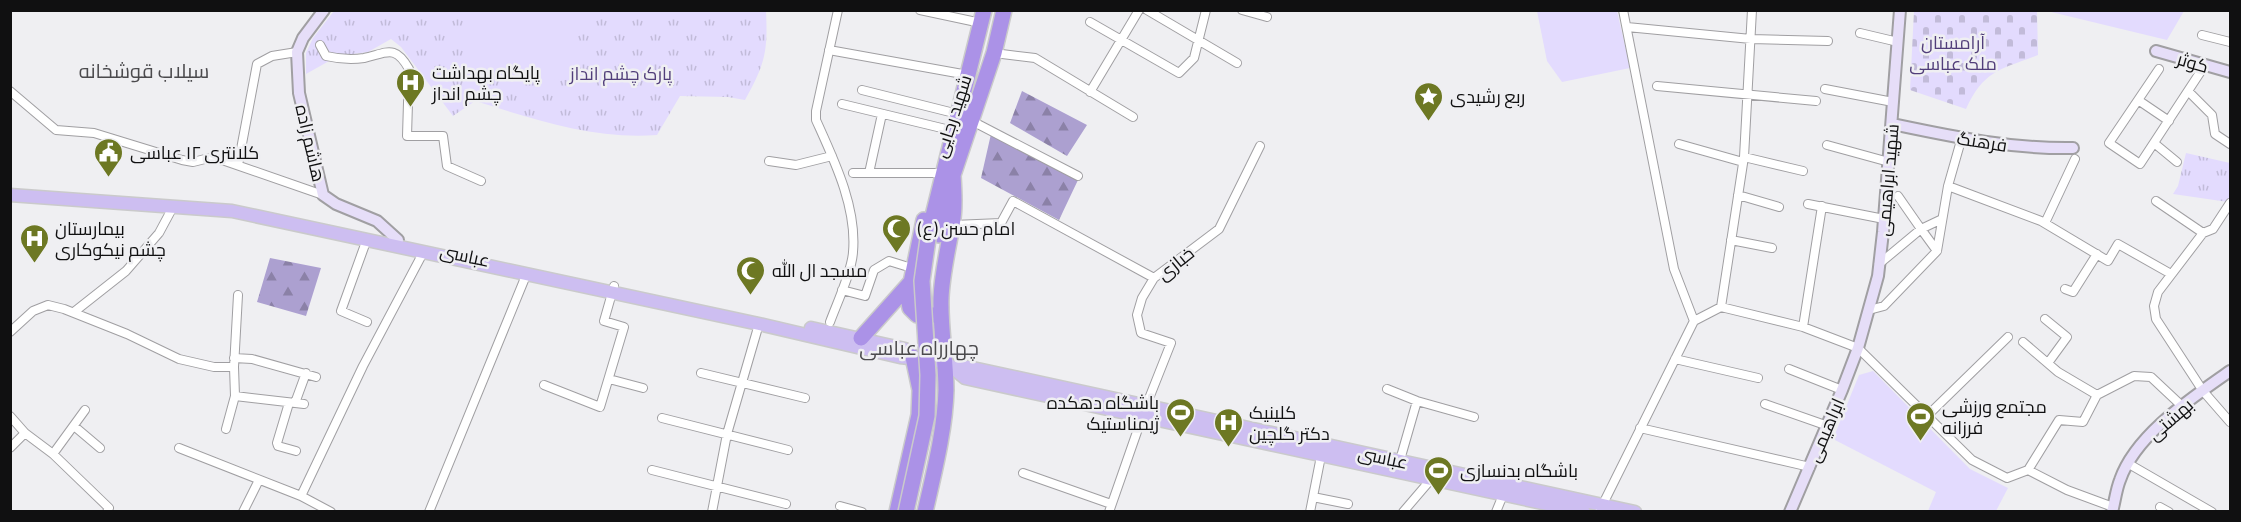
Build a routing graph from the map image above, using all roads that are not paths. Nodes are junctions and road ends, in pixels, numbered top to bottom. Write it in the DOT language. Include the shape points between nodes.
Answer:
graph roads {
  1 [pos="324,10"];
  2 [pos="838,10"];
  3 [pos="920,10"];
  4 [pos="1004,10"];
  5 [pos="1140,10"];
  6 [pos="1147,10"];
  7 [pos="1206,10"];
  8 [pos="1242,10"];
  9 [pos="1623,10"];
  10 [pos="1752,10"];
  11 [pos="1900,10"];
  12 [pos="982,17"];
  13 [pos="1267,17"];
  14 [pos="1090,22"];
  15 [pos="1627,27"];
  16 [pos="1860,33"];
  17 [pos="2202,35"];
  18 [pos="1751,39"];
  19 [pos="1122,40"];
  20 [pos="1200,40"];
  21 [pos="1828,41"];
  22 [pos="1898,42"];
  23 [pos="2230,42"];
  24 [pos="320,45"];
  25 [pos="829,50"];
  26 [pos="2156,51"];
  27 [pos="297,52"];
  28 [pos="994,52"];
  29 [pos="1237,63"];
  30 [pos="2205,65"];
  31 [pos="2159,69"];
  32 [pos="2230,72"];
  33 [pos="968,75"];
  34 [pos="1657,86"];
  35 [pos="1826,89"];
  36 [pos="862,90"];
  37 [pos="10,91"];
  38 [pos="2188,91"];
  39 [pos="1090,92"];
  40 [pos="1747,95"];
  41 [pos="2138,100"];
  42 [pos="1816,101"];
  43 [pos="1893,102"];
  44 [pos="842,105"];
  45 [pos="882,114"];
  46 [pos="964,117"];
  47 [pos="1133,117"];
  48 [pos="2169,121"];
  49 [pos="1892,124"];
  50 [pos="954,131"];
  51 [pos="1962,137"];
  52 [pos="2154,143"];
  53 [pos="1679,144"];
  54 [pos="2230,144"];
  55 [pos="1827,145"];
  56 [pos="1260,146"];
  57 [pos="2074,153"];
  58 [pos="832,156"];
  59 [pos="1744,159"];
  60 [pos="769,161"];
  61 [pos="1889,162"];
  62 [pos="2177,162"];
  63 [pos="238,165"];
  64 [pos="1803,171"];
  65 [pos="854,172"];
  66 [pos="869,173"];
  67 [pos="948,174"];
  68 [pos="1078,176"];
  69 [pos="481,182"];
  70 [pos="1948,186"];
  71 [pos="10,193"];
  72 [pos="323,195"];
  73 [pos="1738,195"];
  74 [pos="1898,196"];
  75 [pos="2156,201"];
  76 [pos="2230,203"];
  77 [pos="1808,204"];
  78 [pos="1822,206"];
  79 [pos="173,207"];
  80 [pos="1779,207"];
  81 [pos="1884,219"];
  82 [pos="1942,219"];
  83 [pos="2045,223"];
  84 [pos="953,225"];
  85 [pos="1921,229"];
  86 [pos="2203,233"];
  87 [pos="934,234"];
  88 [pos="367,239"];
  89 [pos="398,240"];
  90 [pos="1731,240"];
  91 [pos="1772,248"];
  92 [pos="424,252"];
  93 [pos="1937,252"];
  94 [pos="2097,254"];
  95 [pos="1879,264"];
  96 [pos="528,271"];
  97 [pos="914,274"];
  98 [pos="2171,274"];
  99 [pos="1154,278"];
  100 [pos="613,289"];
  101 [pos="2066,289"];
  102 [pos="842,290"];
  103 [pos="238,295"];
  104 [pos="1721,307"];
  105 [pos="1869,310"];
  106 [pos="941,311"];
  107 [pos="74,312"];
  108 [pos="2045,319"];
  109 [pos="1694,321"];
  110 [pos="367,322"];
  111 [pos="830,322"];
  112 [pos="759,324"];
  113 [pos="1803,327"];
  114 [pos="10,332"];
  115 [pos="2008,337"];
  116 [pos="861,338"];
  117 [pos="2023,342"];
  118 [pos="1858,348"];
  119 [pos="913,357"];
  120 [pos="234,358"];
  121 [pos="1675,359"];
  122 [pos="2048,363"];
  123 [pos="950,365"];
  124 [pos="234,367"];
  125 [pos="1789,369"];
  126 [pos="2230,371"];
  127 [pos="701,372"];
  128 [pos="306,374"];
  129 [pos="316,377"];
  130 [pos="1758,378"];
  131 [pos="609,379"];
  132 [pos="741,384"];
  133 [pos="544,385"];
  134 [pos="643,388"];
  135 [pos="1387,389"];
  136 [pos="1842,390"];
  137 [pos="2203,391"];
  138 [pos="2097,395"];
  139 [pos="235,396"];
  140 [pos="805,398"];
  141 [pos="1418,401"];
  142 [pos="296,404"];
  143 [pos="1765,404"];
  144 [pos="2183,407"];
  145 [pos="85,410"];
  146 [pos="1145,411"];
  147 [pos="10,416"];
  148 [pos="1927,416"];
  149 [pos="662,417"];
  150 [pos="1474,417"];
  151 [pos="2230,422"];
  152 [pos="74,426"];
  153 [pos="1828,426"];
  154 [pos="1640,428"];
  155 [pos="226,429"];
  156 [pos="25,433"];
  157 [pos="727,434"];
  158 [pos="10,448"];
  159 [pos="100,448"];
  160 [pos="179,448"];
  161 [pos="788,450"];
  162 [pos="1322,450"];
  163 [pos="296,451"];
  164 [pos="53,454"];
  165 [pos="1400,460"];
  166 [pos="2129,464"];
  167 [pos="1810,466"];
  168 [pos="1440,469"];
  169 [pos="652,470"];
  170 [pos="2028,470"];
  171 [pos="1023,473"];
  172 [pos="1431,479"];
  173 [pos="259,480"];
  174 [pos="717,486"];
  175 [pos="1506,488"];
  176 [pos="902,493"];
  177 [pos="301,496"];
  178 [pos="1313,497"];
  179 [pos="1538,501"];
  180 [pos="786,504"];
  181 [pos="1348,504"];
  182 [pos="926,505"];
  183 [pos="840,506"];
  184 [pos="1585,506"];
  185 [pos="2160,507"];
  186 [pos="1110,508"];
  187 [pos="1601,508"];
  188 [pos="2113,509"];
  189 [pos="1569,510"];
  190 [pos="107,512"];
  191 [pos="243,512"];
  192 [pos="332,512"];
  193 [pos="429,512"];
  194 [pos="712,512"];
  195 [pos="862,512"];
  196 [pos="897,512"];
  197 [pos="906,512"];
  198 [pos="916,512"];
  199 [pos="1310,512"];
  200 [pos="1403,512"];
  201 [pos="1496,512"];
  202 [pos="1635,512"];
  203 [pos="1790,512"];
  204 [pos="2169,512"];
  205 [pos="2212,512"];
  1 -- 27 [label="street"];
  2 -- 25 [label="street"];
  3 -- 12 [label="street"];
  4 -- 28 [label="highway, شهید رجایی"];
  5 -- 19 [label="street"];
  6 -- 20 [label="street"];
  7 -- 20 [label="street"];
  8 -- 13 [label="street"];
  9 -- 15 [label="street"];
  10 -- 18 [label="street"];
  11 -- 22 [label="street, شهید ابراهیمی"];
  12 -- 33 [label="highway"];
  14 -- 19 [label="street"];
  15 -- 18 [label="street"];
  15 -- 109 [label="street" via="1674,268"];
  16 -- 22 [label="street"];
  17 -- 23 [label="street"];
  18 -- 21 [label="street"];
  18 -- 40 [label="street"];
  19 -- 20 [label="street" via="1179,73 1194,58"];
  19 -- 39 [label="street"];
  20 -- 29 [label="street"];
  22 -- 43 [label="street, شهید ابراهیمی"];
  24 -- 69 [label="street" via="326,57 342,60 386,51 397,54 409,69 406,136 443,136 447,166"];
  25 -- 33 [label="street"];
  25 -- 58 [label="street" via="816,120"];
  26 -- 30 [label="street, کوثر"];
  27 -- 63 [label="street" via="272,56 256,64"];
  27 -- 72 [label="street, هاشم زاده" via="299,93"];
  28 -- 39 [label="street" via="1035,58"];
  28 -- 46 [label="highway, شهید رجایی"];
  30 -- 32 [label="street, کوثر"];
  30 -- 38 [label="street"];
  31 -- 41 [label="street"];
  33 -- 46 [label="highway"];
  34 -- 40 [label="street"];
  35 -- 43 [label="street"];
  36 -- 46 [label="street"];
  37 -- 63 [label="street" via="56,130 94,134 182,160 209,158"];
  38 -- 48 [label="street"];
  38 -- 54 [label="street" via="2212,115 2215,134"];
  39 -- 47 [label="street"];
  40 -- 42 [label="street"];
  40 -- 59 [label="street"];
  41 -- 48 [label="street"];
  41 -- 52 [label="street" via="2109,143 2140,164"];
  43 -- 49 [label="street, شهید ابراهیمی"];
  44 -- 45 [label="street"];
  45 -- 50 [label="street"];
  45 -- 66 [label="street"];
  46 -- 50 [label="highway"];
  46 -- 67 [label="highway, شهید رجایی"];
  46 -- 68 [label="street"];
  48 -- 52 [label="street"];
  49 -- 51 [label="street, فرهنگ"];
  49 -- 61 [label="street, شهید ابراهیمی"];
  50 -- 67 [label="highway"];
  51 -- 57 [label="street, فرهنگ"];
  51 -- 70 [label="street"];
  52 -- 62 [label="street"];
  53 -- 59 [label="street"];
  55 -- 61 [label="street"];
  56 -- 99 [label="street, خبازی" via="1219,229"];
  57 -- 83 [label="street"];
  58 -- 60 [label="street" via="796,165"];
  58 -- 102 [label="street" via="853,225 854,254"];
  59 -- 64 [label="street"];
  59 -- 73 [label="street"];
  61 -- 81 [label="street, شهید ابراهیمی"];
  63 -- 72 [label="street"];
  65 -- 66 [label="street"];
  66 -- 67 [label="street"];
  67 -- 84 [label="highway" via="955,202"];
  67 -- 87 [label="highway"];
  67 -- 97 [label="highway" via="926,207"];
  70 -- 82 [label="street"];
  70 -- 83 [label="street"];
  71 -- 79 [label="main road, عباسى"];
  71 -- 89 [label="main road, عباسى" via="233,206"];
  72 -- 89 [label="street, هاشم زاده" via="377,221"];
  73 -- 80 [label="street"];
  73 -- 90 [label="street"];
  74 -- 85 [label="street"];
  75 -- 86 [label="street"];
  76 -- 86 [label="street" via="2213,229"];
  77 -- 78 [label="street"];
  78 -- 81 [label="street"];
  78 -- 113 [label="street"];
  79 -- 88 [label="main road, عباسى" via="232,211"];
  79 -- 107 [label="street" via="159,233 126,271"];
  81 -- 95 [label="street, شهید ابراهیمی"];
  82 -- 85 [label="street"];
  82 -- 93 [label="street"];
  83 -- 94 [label="street"];
  84 -- 99 [label="street" via="1001,223 1012,201"];
  84 -- 106 [label="highway"];
  85 -- 93 [label="street"];
  85 -- 95 [label="street"];
  86 -- 98 [label="street"];
  87 -- 197 [label="highway, bridge" via="922,281 927,416"];
  87 -- 198 [label="highway" via="937,412"];
  88 -- 92 [label="main road, عباسى"];
  88 -- 110 [label="street" via="341,311"];
  89 -- 96 [label="main road, عباسى"];
  90 -- 91 [label="street"];
  90 -- 104 [label="street"];
  92 -- 96 [label="main road, عباسى"];
  92 -- 177 [label="street" via="363,366"];
  93 -- 105 [label="street" via="1884,306"];
  94 -- 98 [label="street" via="2108,261 2118,244"];
  94 -- 101 [label="street" via="2073,292"];
  95 -- 105 [label="street, شهید ابراهیمی"];
  96 -- 100 [label="main road, عباسى"];
  96 -- 193 [label="street"];
  97 -- 102 [label="street" via="889,261 874,270 865,296"];
  97 -- 106 [label="highway" via="908,297 910,308 916,315 936,315"];
  97 -- 116 [label="highway"];
  98 -- 137 [label="street" via="2158,292 2156,319"];
  99 -- 146 [label="street, خبازی" via="1137,315 1141,333 1171,343"];
  100 -- 112 [label="main road, عباسى"];
  100 -- 116 [label="main road, عباسى"];
  100 -- 131 [label="street" via="604,321 624,327"];
  102 -- 111 [label="street"];
  103 -- 120 [label="street"];
  104 -- 109 [label="street"];
  104 -- 113 [label="street"];
  105 -- 118 [label="street, شهید ابراهیمی"];
  106 -- 123 [label="highway"];
  107 -- 114 [label="street" via="48,305 33,311"];
  107 -- 124 [label="street" via="179,359"];
  108 -- 122 [label="street" via="2067,337"];
  109 -- 121 [label="street"];
  112 -- 119 [label="main road, عباسى"];
  112 -- 132 [label="street"];
  113 -- 118 [label="street"];
  115 -- 148 [label="street"];
  116 -- 119 [label="main road, عباسى" via="905,349"];
  117 -- 122 [label="street"];
  118 -- 136 [label="street, ابراهیمی"];
  118 -- 148 [label="street"];
  119 -- 123 [label="main road, عباسى"];
  119 -- 176 [label="highway" via="920,390 919,415"];
  120 -- 124 [label="street"];
  120 -- 128 [label="street"];
  121 -- 130 [label="street"];
  121 -- 154 [label="street"];
  122 -- 138 [label="street"];
  123 -- 146 [label="main road, عباسى" via="965,378"];
  123 -- 182 [label="highway"];
  124 -- 139 [label="street"];
  125 -- 136 [label="street"];
  126 -- 137 [label="street, بهشتی"];
  127 -- 132 [label="street"];
  128 -- 129 [label="street"];
  128 -- 142 [label="street"];
  131 -- 133 [label="street" via="600,407"];
  131 -- 134 [label="street"];
  132 -- 140 [label="street"];
  132 -- 157 [label="street"];
  135 -- 141 [label="street"];
  136 -- 153 [label="street, ابراهیمی"];
  137 -- 144 [label="street, بهشتی"];
  137 -- 151 [label="street"];
  138 -- 144 [label="street" via="2134,376 2151,377"];
  138 -- 170 [label="street" via="2083,422 2060,420"];
  139 -- 142 [label="street"];
  139 -- 155 [label="street"];
  141 -- 150 [label="street"];
  141 -- 165 [label="street"];
  142 -- 163 [label="street" via="277,442 278,446"];
  143 -- 153 [label="street"];
  144 -- 166 [label="street, بهشتی" via="2147,437"];
  145 -- 152 [label="street"];
  146 -- 162 [label="main road, عباسى"];
  146 -- 186 [label="street"];
  147 -- 156 [label="street"];
  148 -- 170 [label="street" via="1972,460 2007,478"];
  149 -- 157 [label="street"];
  152 -- 159 [label="street"];
  152 -- 164 [label="street"];
  153 -- 167 [label="street, ابراهیمی"];
  154 -- 167 [label="street"];
  154 -- 187 [label="street"];
  156 -- 158 [label="street"];
  156 -- 164 [label="street"];
  157 -- 161 [label="street"];
  157 -- 174 [label="street"];
  160 -- 173 [label="street"];
  162 -- 165 [label="main road, عباسى"];
  162 -- 172 [label="main road, عباسى"];
  162 -- 178 [label="street"];
  164 -- 190 [label="street" via="110,508"];
  165 -- 168 [label="main road, عباسى"];
  166 -- 188 [label="street, بهشتی" via="2120,479"];
  166 -- 205 [label="street"];
  167 -- 203 [label="street, ابراهیمی"];
  168 -- 172 [label="street"];
  168 -- 175 [label="main road, عباسى"];
  169 -- 174 [label="street"];
  170 -- 188 [label="street"];
  171 -- 186 [label="street"];
  172 -- 175 [label="main road, عباسى"];
  172 -- 200 [label="street"];
  173 -- 177 [label="street"];
  173 -- 191 [label="street"];
  174 -- 180 [label="street"];
  174 -- 194 [label="street"];
  175 -- 179 [label="main road, عباسى"];
  175 -- 201 [label="street"];
  176 -- 182 [label="highway" via="917,487 924,492"];
  176 -- 196 [label="highway"];
  177 -- 192 [label="street"];
  178 -- 181 [label="street"];
  178 -- 199 [label="street"];
  179 -- 184 [label="main road, عباسى"];
  179 -- 189 [label="main road, عباسى"];
  183 -- 195 [label="street"];
  184 -- 187 [label="main road, عباسى"];
  184 -- 189 [label="main road, عباسى"];
  185 -- 204 [label="street"];
  187 -- 202 [label="main road, عباسى"];
}
